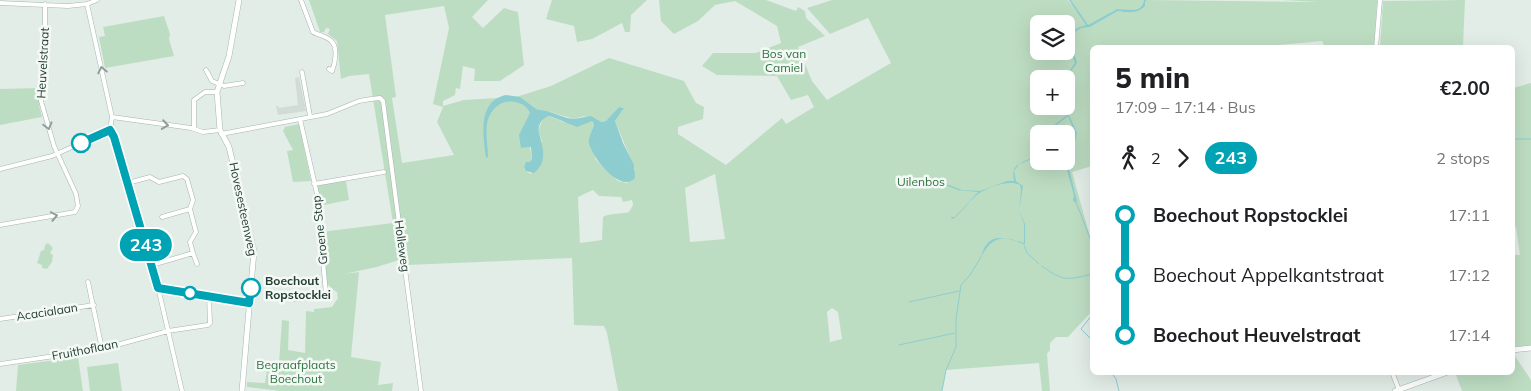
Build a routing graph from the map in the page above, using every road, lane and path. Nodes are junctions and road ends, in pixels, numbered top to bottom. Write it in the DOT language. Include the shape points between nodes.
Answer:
graph roads {
  1 [pos="97,0"];
  2 [pos="239,0"];
  3 [pos="301,0"];
  4 [pos="1380,0"];
  5 [pos="0,3"];
  6 [pos="44,3"];
  7 [pos="88,4"];
  8 [pos="1376,45"];
  9 [pos="206,70"];
  10 [pos="332,71"];
  11 [pos="302,72"];
  12 [pos="243,83"];
  13 [pos="220,84"];
  14 [pos="217,92"];
  15 [pos="310,116"];
  16 [pos="112,117"];
  17 [pos="300,119"];
  18 [pos="194,129"];
  19 [pos="110,130"];
  20 [pos="220,132"];
  21 [pos="57,154"];
  22 [pos="0,169"];
  23 [pos="384,172"];
  24 [pos="128,183"];
  25 [pos="314,184"];
  26 [pos="190,209"];
  27 [pos="162,218"];
  28 [pos="0,225"];
  29 [pos="193,253"];
  30 [pos="197,264"];
  31 [pos="152,265"];
  32 [pos="88,282"];
  33 [pos="158,288"];
  34 [pos="209,296"];
  35 [pos="295,300"];
  36 [pos="249,303"];
  37 [pos="94,305"];
  38 [pos="0,319"];
  39 [pos="168,331"];
  40 [pos="102,348"];
  41 [pos="1531,348"];
  42 [pos="1515,350"];
  43 [pos="0,364"];
  44 [pos="1393,375"];
  45 [pos="1440,375"];
  46 [pos="1397,390"];
  47 [pos="182,391"];
  48 [pos="242,391"];
  49 [pos="421,391"];
  1 -- 7 [label="street"];
  2 -- 13 [label="street" via="229,56"];
  3 -- 10 [label="street" via="313,32 334,44 336,61"];
  4 -- 8 [label="street"];
  5 -- 6 [label="street"];
  6 -- 7 [label="street"];
  6 -- 21 [label="street, Heuvelstraat, one-way" via="46,26 41,102"];
  16 -- 7 [label="street, one-way"];
  9 -- 13 [label="street" via="212,81"];
  11 -- 15 [label="street"];
  12 -- 13 [label="street"];
  13 -- 14 [label="street"];
  14 -- 18 [label="street" via="205,92 194,100"];
  14 -- 20 [label="street"];
  15 -- 17 [label="street"];
  15 -- 49 [label="street, Holleweg" via="326,114 359,101 380,98 383,101"];
  16 -- 18 [label="street, one-way"];
  16 -- 19 [label="street"];
  17 -- 20 [label="street"];
  17 -- 25 [label="street, Groene Stap"];
  18 -- 20 [label="street"];
  19 -- 21 [label="street"];
  19 -- 24 [label="street"];
  20 -- 36 [label="street, Hovesesteenweg" via="230,147 254,251"];
  21 -- 22 [label="street"];
  28 -- 21 [label="street, Heuvelstraat, one-way" via="75,212 77,200"];
  23 -- 25 [label="street"];
  24 -- 26 [label="street" via="150,177 159,182 185,176 193,200"];
  24 -- 31 [label="street"];
  25 -- 35 [label="street, Groene Stap" via="326,285 324,297"];
  26 -- 27 [label="street"];
  26 -- 29 [label="street" via="196,232 190,242"];
  29 -- 30 [label="street"];
  29 -- 31 [label="street"];
  31 -- 33 [label="street"];
  32 -- 37 [label="street"];
  33 -- 34 [label="street"];
  33 -- 39 [label="street"];
  34 -- 36 [label="street"];
  34 -- 39 [label="street, Fruithoflaan" via="208,325"];
  36 -- 48 [label="street, Hovesesteenweg"];
  37 -- 38 [label="street, Acacialaan"];
  37 -- 40 [label="street"];
  39 -- 40 [label="street, Fruithoflaan"];
  39 -- 47 [label="street"];
  40 -- 43 [label="street, Fruithoflaan"];
  41 -- 42 [label="street"];
  44 -- 46 [label="street"];
  45 -- 46 [label="street"];
}
